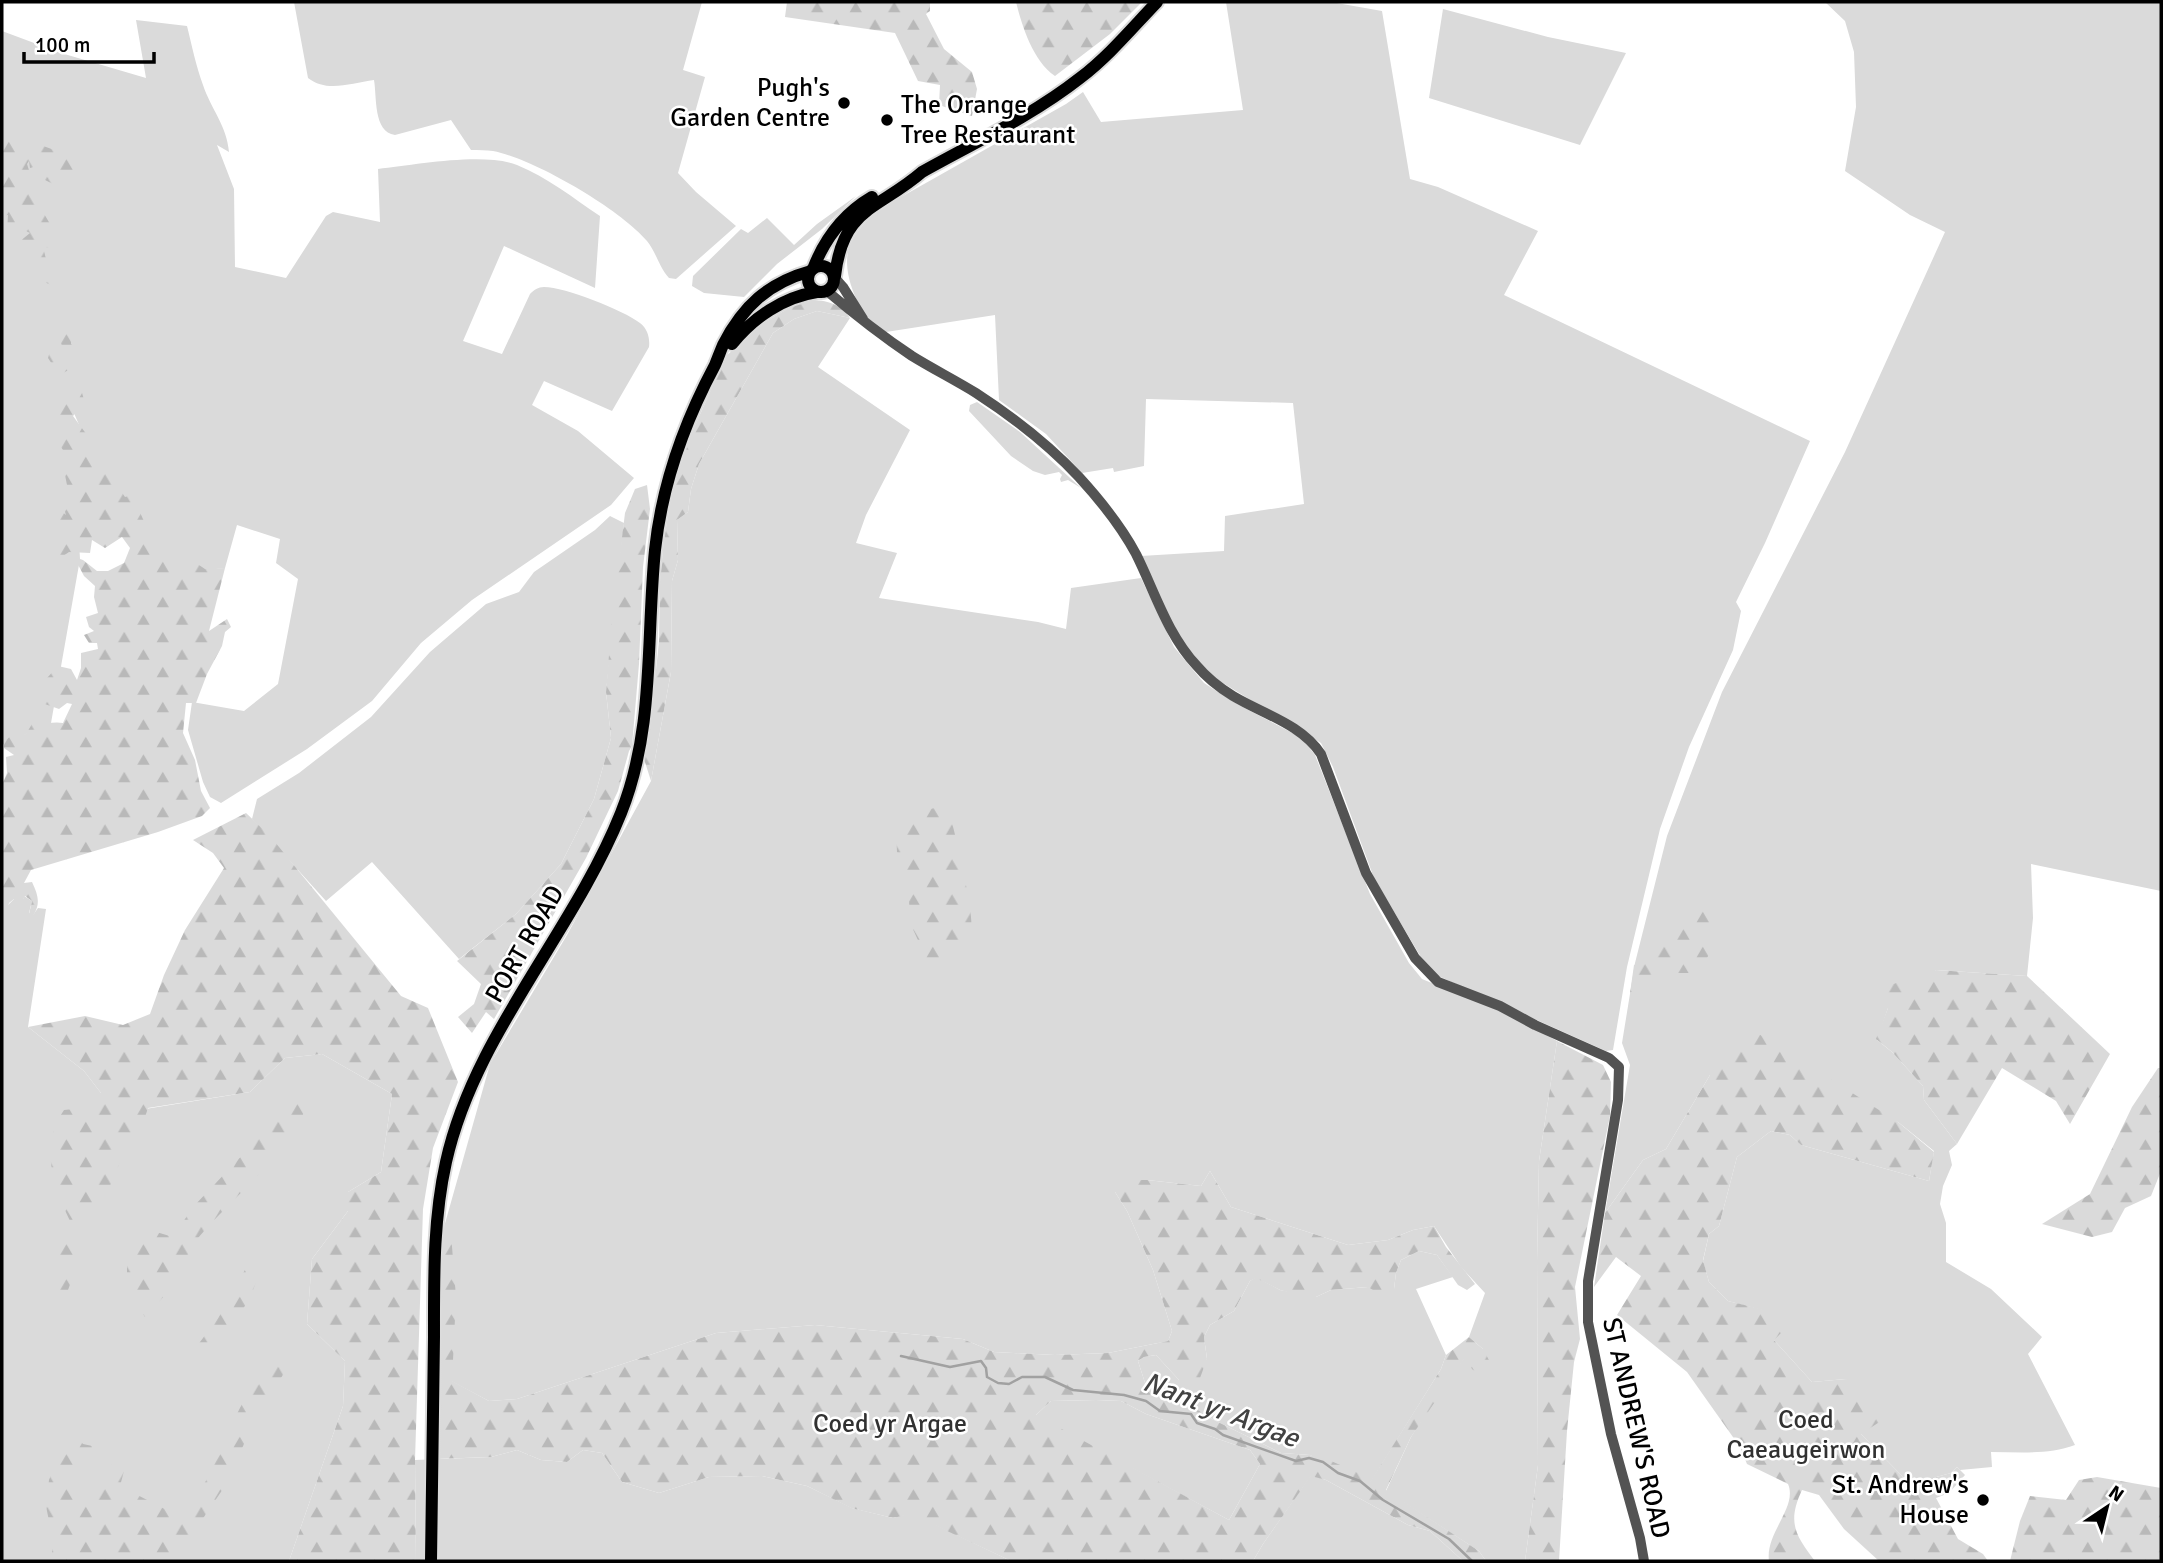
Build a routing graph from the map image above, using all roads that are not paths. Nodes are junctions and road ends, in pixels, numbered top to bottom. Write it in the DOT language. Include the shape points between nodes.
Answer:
graph roads {
  1 [pos="1157,2"];
  2 [pos="922,173"];
  3 [pos="812,270"];
  4 [pos="835,277"];
  5 [pos="822,292"];
  6 [pos="863,320"];
  7 [pos="718,360"];
  8 [pos="431,1561"];
  9 [pos="1644,1561"];
  1 -- 2 [label="main road" via="1077,80"];
  2 -- 3 [label="main road" via="906,177 847,215 826,240"];
  2 -- 4 [label="main road" via="856,220 843,240"];
  3 -- 4 [label="main road" via="825,266"];
  3 -- 5 [label="main road" via="809,284"];
  3 -- 7 [label="main road, PORT ROAD" via="779,282 753,302"];
  4 -- 5 [label="main road" via="834,285"];
  4 -- 6 [label="street, ST ANDREW'S ROAD"];
  5 -- 6 [label="street, ST ANDREW'S ROAD"];
  5 -- 7 [label="main road, PORT ROAD" via="792,299 762,315"];
  6 -- 9 [label="street, ST ANDREW'S ROAD" via="1003,411 1057,456 1094,494 1125,536 1162,614 1195,664 1233,696 1313,741 1366,873 1429,975 1609,1058 1619,1067 1618,1100 1588,1282 1588,1322"];
  7 -- 8 [label="main road, PORT ROAD" via="685,427 662,506 655,548 646,715 623,808 598,861 480,1069 447,1156 436,1246"];
}
